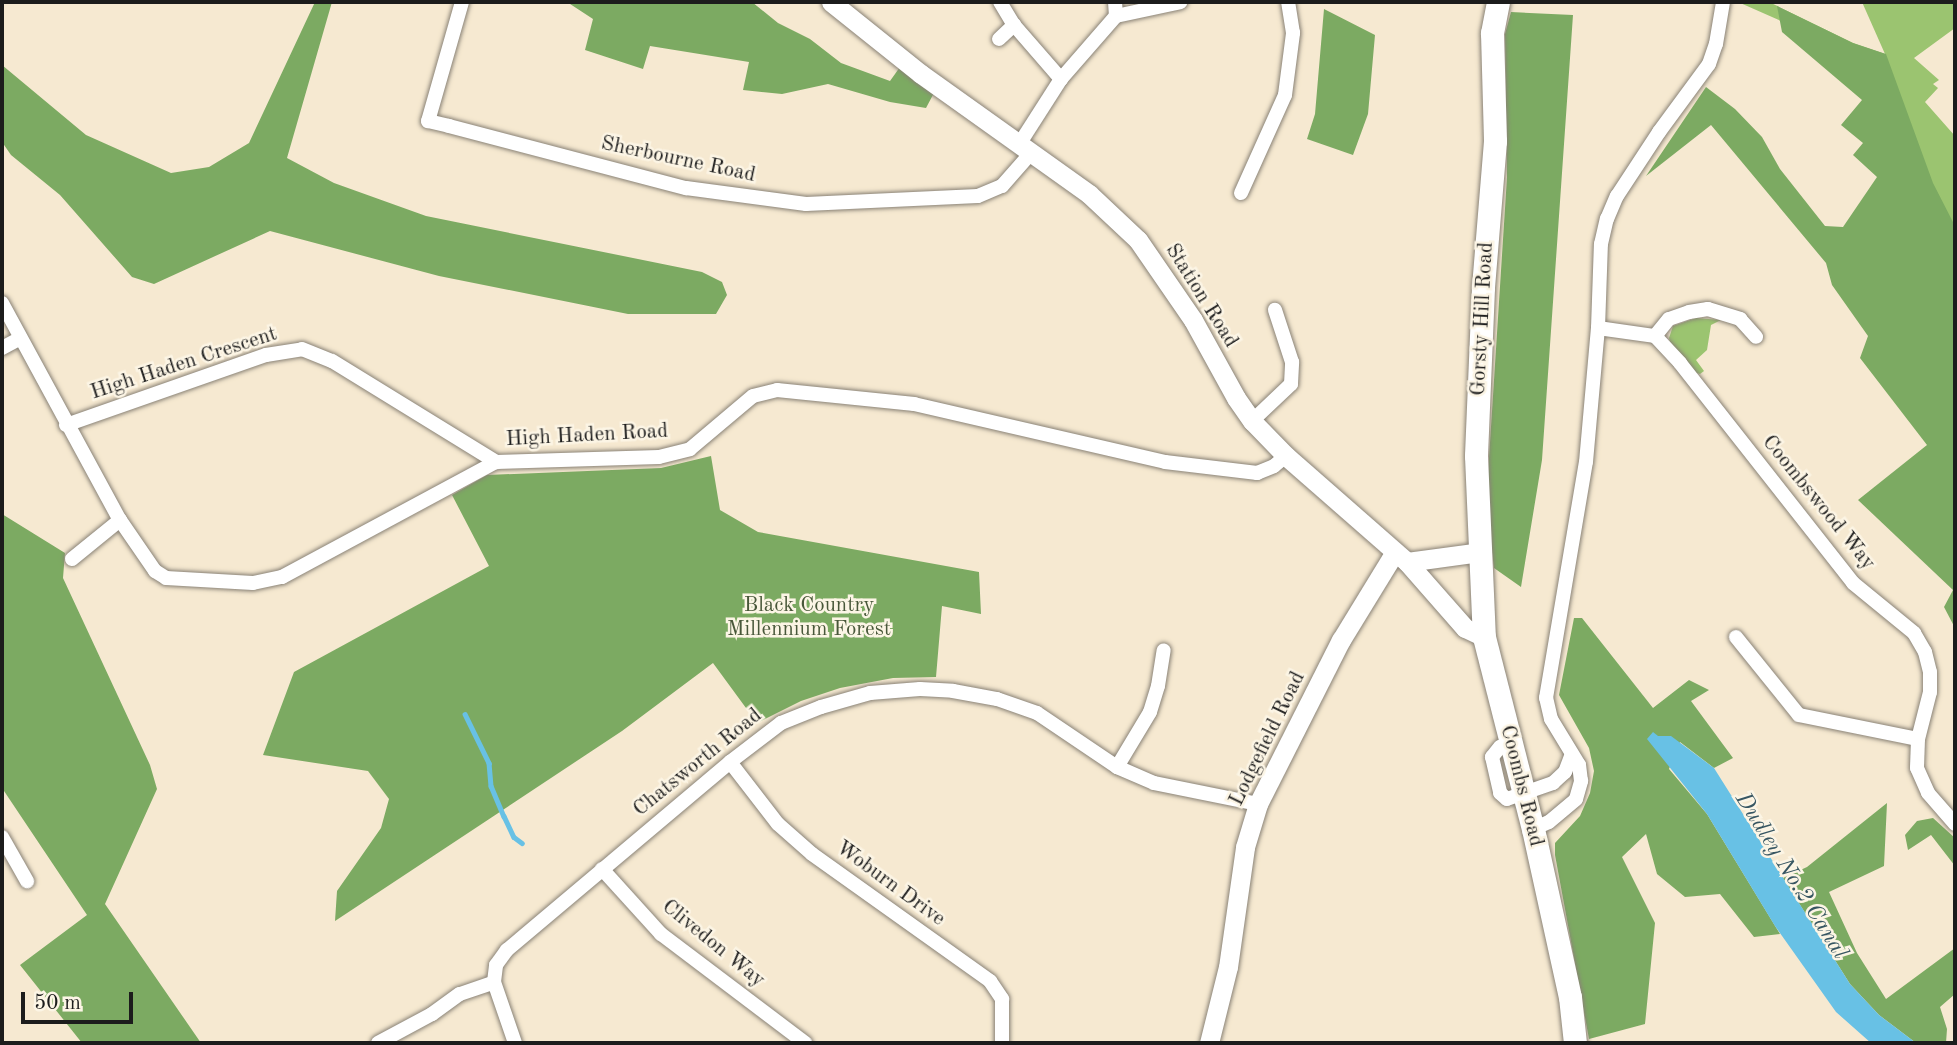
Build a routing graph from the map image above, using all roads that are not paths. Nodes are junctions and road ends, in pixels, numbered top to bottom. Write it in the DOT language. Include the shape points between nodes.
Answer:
graph roads {
  1 [pos="463,2"];
  2 [pos="831,2"];
  3 [pos="1000,2"];
  4 [pos="1181,2"];
  5 [pos="1288,2"];
  6 [pos="1498,2"];
  7 [pos="1723,2"];
  8 [pos="1116,9"];
  9 [pos="1014,25"];
  10 [pos="999,39"];
  11 [pos="1062,79"];
  12 [pos="1026,147"];
  13 [pos="1241,193"];
  14 [pos="2,303"];
  15 [pos="1275,310"];
  16 [pos="1598,328"];
  17 [pos="1655,336"];
  18 [pos="1756,337"];
  19 [pos="21,338"];
  20 [pos="2,348"];
  21 [pos="1252,421"];
  22 [pos="66,425"];
  23 [pos="1286,456"];
  24 [pos="496,462"];
  25 [pos="120,520"];
  26 [pos="1481,552"];
  27 [pos="1401,557"];
  28 [pos="72,559"];
  29 [pos="1484,637"];
  30 [pos="1736,637"];
  31 [pos="1164,650"];
  32 [pos="1919,739"];
  33 [pos="1571,756"];
  34 [pos="730,762"];
  35 [pos="1117,767"];
  36 [pos="1524,795"];
  37 [pos="1258,804"];
  38 [pos="1955,824"];
  39 [pos="1533,829"];
  40 [pos="2,837"];
  41 [pos="602,869"];
  42 [pos="27,881"];
  43 [pos="494,982"];
  44 [pos="378,1043"];
  45 [pos="515,1043"];
  46 [pos="805,1043"];
  47 [pos="1002,1043"];
  48 [pos="1209,1043"];
  49 [pos="1575,1043"];
  1 -- 12 [label="street, Sherbourne Road" via="428,121 449,127 686,188 806,204 978,196 1002,186"];
  2 -- 12 [label="street, Station Road" via="921,74"];
  3 -- 9 [label="street"];
  4 -- 8 [label="street"];
  5 -- 13 [label="street" via="1293,33 1285,95"];
  6 -- 26 [label="main road, Gorsty Hill Road" via="1492,33 1495,141 1476,432"];
  7 -- 16 [label="street" via="1709,64 1633,170 1607,219 1601,244"];
  8 -- 11 [label="street"];
  9 -- 10 [label="street"];
  9 -- 11 [label="street"];
  11 -- 12 [label="street"];
  12 -- 21 [label="street, Station Road" via="1089,194 1138,240 1193,320"];
  14 -- 19 [label="street, High Haden Road"];
  15 -- 21 [label="street" via="1292,362 1291,384"];
  16 -- 17 [label="street"];
  16 -- 33 [label="street" via="1586,462 1546,698 1551,719"];
  17 -- 18 [label="street" via="1669,319 1708,309 1740,319"];
  17 -- 32 [label="street, Coombswood Way" via="1853,583 1914,633 1930,672"];
  19 -- 20 [label="street"];
  19 -- 22 [label="street, High Haden Road"];
  21 -- 23 [label="street, Station Road"];
  22 -- 24 [label="street, High Haden Crescent" via="266,355 302,349 332,361"];
  22 -- 25 [label="street, High Haden Road"];
  23 -- 24 [label="street, High Haden Road" via="1257,473 1165,463 914,404 777,390 753,396 690,449 659,457"];
  23 -- 27 [label="street, Station Road"];
  24 -- 25 [label="street, High Haden Road" via="268,581 166,578 155,571"];
  25 -- 28 [label="street"];
  26 -- 27 [label="street"];
  26 -- 29 [label="main road, Gorsty Hill Road"];
  27 -- 29 [label="street" via="1465,628"];
  27 -- 37 [label="street, Lodgefield Road" via="1341,640"];
  29 -- 36 [label="main road, Coombs Road"];
  30 -- 32 [label="street" via="1799,715"];
  31 -- 35 [label="street" via="1150,712"];
  32 -- 38 [label="street, Coombswood Way" via="1917,768 1928,793"];
  33 -- 36 [label="street" via="1565,772 1553,783"];
  33 -- 39 [label="street" via="1581,782 1576,799"];
  34 -- 35 [label="street, Chatsworth Road" via="781,723 821,707 870,692 920,689 997,699 1037,713"];
  34 -- 41 [label="street, Chatsworth Road"];
  34 -- 47 [label="street, Woburn Drive" via="778,824 812,854 990,981 1002,999"];
  35 -- 37 [label="street, Chatsworth Road" via="1154,783"];
  36 -- 39 [label="main road, Coombs Road"];
  37 -- 48 [label="street, Lodgefield Road" via="1245,848 1228,967"];
  39 -- 49 [label="main road, Coombs Road" via="1570,997"];
  40 -- 42 [label="street"];
  41 -- 43 [label="street, Chatsworth Road" via="508,950 496,965"];
  41 -- 46 [label="street, Clivedon Way" via="661,934"];
  43 -- 44 [label="street" via="460,994"];
  43 -- 45 [label="street"];
}
